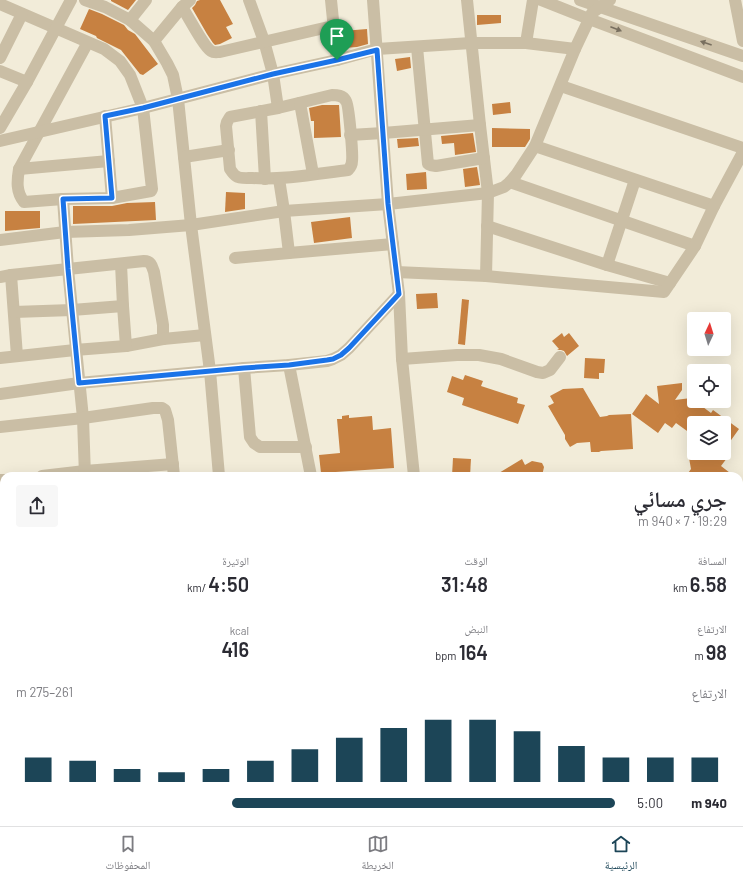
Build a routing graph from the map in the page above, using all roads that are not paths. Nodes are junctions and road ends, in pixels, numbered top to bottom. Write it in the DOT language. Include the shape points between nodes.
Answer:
graph roads {
  1 [pos="71,0"];
  2 [pos="84,0"];
  3 [pos="146,0"];
  4 [pos="331,0"];
  5 [pos="373,0"];
  6 [pos="467,0"];
  7 [pos="533,0"];
  8 [pos="541,0"];
  9 [pos="610,0"];
  10 [pos="735,0"];
  11 [pos="254,1"];
  12 [pos="590,3"];
  13 [pos="0,4"];
  14 [pos="186,4"];
  15 [pos="22,14"];
  16 [pos="588,19"];
  17 [pos="130,20"];
  18 [pos="333,26"];
  19 [pos="56,28"];
  20 [pos="154,41"];
  21 [pos="264,41"];
  22 [pos="743,41"];
  23 [pos="88,42"];
  24 [pos="471,43"];
  25 [pos="526,43"];
  26 [pos="418,47"];
  27 [pos="576,49"];
  28 [pos="377,50"];
  29 [pos="743,56"];
  30 [pos="0,58"];
  31 [pos="337,60"];
  32 [pos="0,71"];
  33 [pos="273,74"];
  34 [pos="743,77"];
  35 [pos="27,82"];
  36 [pos="561,86"];
  37 [pos="178,99"];
  38 [pos="300,103"];
  39 [pos="143,108"];
  40 [pos="278,108"];
  41 [pos="261,111"];
  42 [pos="105,116"];
  43 [pos="480,125"];
  44 [pos="0,128"];
  45 [pos="425,130"];
  46 [pos="39,133"];
  47 [pos="383,133"];
  48 [pos="350,135"];
  49 [pos="0,141"];
  50 [pos="535,146"];
  51 [pos="743,148"];
  52 [pos="229,150"];
  53 [pos="743,152"];
  54 [pos="184,157"];
  55 [pos="484,158"];
  56 [pos="109,161"];
  57 [pos="20,169"];
  58 [pos="313,174"];
  59 [pos="265,179"];
  60 [pos="279,179"];
  61 [pos="635,180"];
  62 [pos="510,182"];
  63 [pos="488,193"];
  64 [pos="112,198"];
  65 [pos="63,199"];
  66 [pos="388,204"];
  67 [pos="714,206"];
  68 [pos="284,211"];
  69 [pos="622,221"];
  70 [pos="191,225"];
  71 [pos="487,226"];
  72 [pos="65,232"];
  73 [pos="0,240"];
  74 [pos="393,244"];
  75 [pos="695,246"];
  76 [pos="289,253"];
  77 [pos="235,258"];
  78 [pos="121,264"];
  79 [pos="607,265"];
  80 [pos="68,269"];
  81 [pos="396,272"];
  82 [pos="6,276"];
  83 [pos="486,276"];
  84 [pos="670,283"];
  85 [pos="399,294"];
  86 [pos="123,306"];
  87 [pos="72,310"];
  88 [pos="14,312"];
  89 [pos="205,335"];
  90 [pos="163,339"];
  91 [pos="126,346"];
  92 [pos="75,350"];
  93 [pos="17,356"];
  94 [pos="0,358"];
  95 [pos="560,358"];
  96 [pos="402,359"];
  97 [pos="289,365"];
  98 [pos="244,368"];
  99 [pos="210,372"];
  100 [pos="79,383"];
  101 [pos="0,394"];
  102 [pos="83,418"];
  103 [pos="0,427"];
  104 [pos="306,447"];
  105 [pos="173,464"];
  106 [pos="85,472"];
  107 [pos="103,472"];
  108 [pos="174,472"];
  109 [pos="219,472"];
  110 [pos="310,472"];
  111 [pos="414,472"];
  1 -- 19 [label="street"];
  2 -- 17 [label="street"];
  3 -- 17 [label="street"];
  4 -- 18 [label="street"];
  5 -- 28 [label="street"];
  6 -- 24 [label="street"];
  7 -- 25 [label="street"];
  8 -- 16 [label="street"];
  9 -- 12 [label="street"];
  10 -- 22 [label="street"];
  11 -- 21 [label="street"];
  12 -- 16 [label="street" via="592,13"];
  29 -- 12 [label="street, one-way"];
  13 -- 15 [label="street"];
  14 -- 20 [label="street"];
  14 -- 21 [label="street" via="204,43 213,52"];
  15 -- 19 [label="street"];
  15 -- 30 [label="street"];
  16 -- 27 [label="street"];
  16 -- 34 [label="street, one-way"];
  17 -- 20 [label="street"];
  18 -- 21 [label="street"];
  18 -- 31 [label="street"];
  19 -- 23 [label="street"];
  19 -- 35 [label="street"];
  20 -- 37 [label="street" via="173,75"];
  21 -- 33 [label="street"];
  23 -- 39 [label="street" via="104,49 120,61 130,75"];
  23 -- 46 [label="street"];
  24 -- 25 [label="street"];
  24 -- 26 [label="street"];
  24 -- 43 [label="street"];
  25 -- 27 [label="street"];
  26 -- 28 [label="street"];
  26 -- 45 [label="street"];
  27 -- 36 [label="street"];
  28 -- 31 [label="street"];
  28 -- 47 [label="street"];
  31 -- 33 [label="street"];
  32 -- 35 [label="street"];
  33 -- 37 [label="street"];
  33 -- 40 [label="street"];
  35 -- 44 [label="street"];
  36 -- 50 [label="street"];
  36 -- 51 [label="street"];
  37 -- 39 [label="street"];
  37 -- 54 [label="street"];
  38 -- 40 [label="street"];
  38 -- 48 [label="street" via="332,94 342,96 348,109"];
  38 -- 58 [label="street"];
  39 -- 42 [label="street"];
  39 -- 64 [label="street" via="152,190"];
  40 -- 41 [label="street"];
  41 -- 52 [label="street" via="230,117 226,126"];
  41 -- 59 [label="street"];
  42 -- 46 [label="street"];
  42 -- 56 [label="street"];
  43 -- 45 [label="street"];
  43 -- 55 [label="street"];
  45 -- 47 [label="street"];
  45 -- 55 [label="street" via="427,161 430,166"];
  46 -- 49 [label="street"];
  46 -- 57 [label="street"];
  47 -- 48 [label="street"];
  47 -- 66 [label="street"];
  48 -- 58 [label="street" via="350,168"];
  50 -- 61 [label="street"];
  50 -- 62 [label="street"];
  52 -- 54 [label="street"];
  52 -- 59 [label="street" via="230,169 236,177"];
  53 -- 67 [label="street"];
  54 -- 70 [label="street"];
  55 -- 63 [label="street"];
  56 -- 57 [label="street"];
  56 -- 64 [label="street"];
  57 -- 65 [label="street" via="17,180 20,197 24,202"];
  58 -- 60 [label="street"];
  59 -- 60 [label="street"];
  60 -- 68 [label="street"];
  61 -- 67 [label="street"];
  61 -- 69 [label="street"];
  62 -- 63 [label="street"];
  62 -- 69 [label="street"];
  63 -- 66 [label="street"];
  63 -- 71 [label="street"];
  64 -- 65 [label="street"];
  65 -- 72 [label="street"];
  66 -- 68 [label="street"];
  66 -- 74 [label="street"];
  67 -- 75 [label="street"];
  68 -- 70 [label="street"];
  68 -- 76 [label="street"];
  69 -- 75 [label="street"];
  69 -- 79 [label="street"];
  70 -- 72 [label="street"];
  70 -- 89 [label="street"];
  71 -- 79 [label="street"];
  71 -- 83 [label="street"];
  72 -- 73 [label="street"];
  72 -- 80 [label="street"];
  74 -- 76 [label="street"];
  74 -- 81 [label="street"];
  75 -- 84 [label="street"];
  76 -- 77 [label="street"];
  78 -- 80 [label="street"];
  78 -- 86 [label="street"];
  78 -- 90 [label="street" via="146,261 151,263 162,318"];
  79 -- 84 [label="street"];
  80 -- 82 [label="street"];
  80 -- 87 [label="street"];
  81 -- 83 [label="street"];
  81 -- 85 [label="street"];
  82 -- 88 [label="street"];
  83 -- 84 [label="street" via="664,292"];
  85 -- 96 [label="street"];
  85 -- 97 [label="street" via="341,355 333,359"];
  86 -- 87 [label="street"];
  86 -- 91 [label="street"];
  87 -- 88 [label="street"];
  87 -- 92 [label="street"];
  88 -- 93 [label="street"];
  89 -- 90 [label="street"];
  89 -- 99 [label="street"];
  90 -- 91 [label="street"];
  91 -- 92 [label="street"];
  92 -- 93 [label="street"];
  92 -- 100 [label="street"];
  93 -- 94 [label="street"];
  95 -- 96 [label="street" via="550,370 543,373 501,359 479,355"];
  96 -- 111 [label="street"];
  97 -- 98 [label="street"];
  97 -- 104 [label="street"];
  98 -- 99 [label="street"];
  98 -- 104 [label="street" via="250,437 254,443 260,447"];
  99 -- 100 [label="street"];
  99 -- 109 [label="street"];
  100 -- 101 [label="street"];
  100 -- 102 [label="street"];
  102 -- 103 [label="street"];
  102 -- 105 [label="street" via="162,408 168,420"];
  102 -- 106 [label="street"];
  104 -- 110 [label="street"];
  105 -- 107 [label="street"];
  105 -- 108 [label="street"];
}
